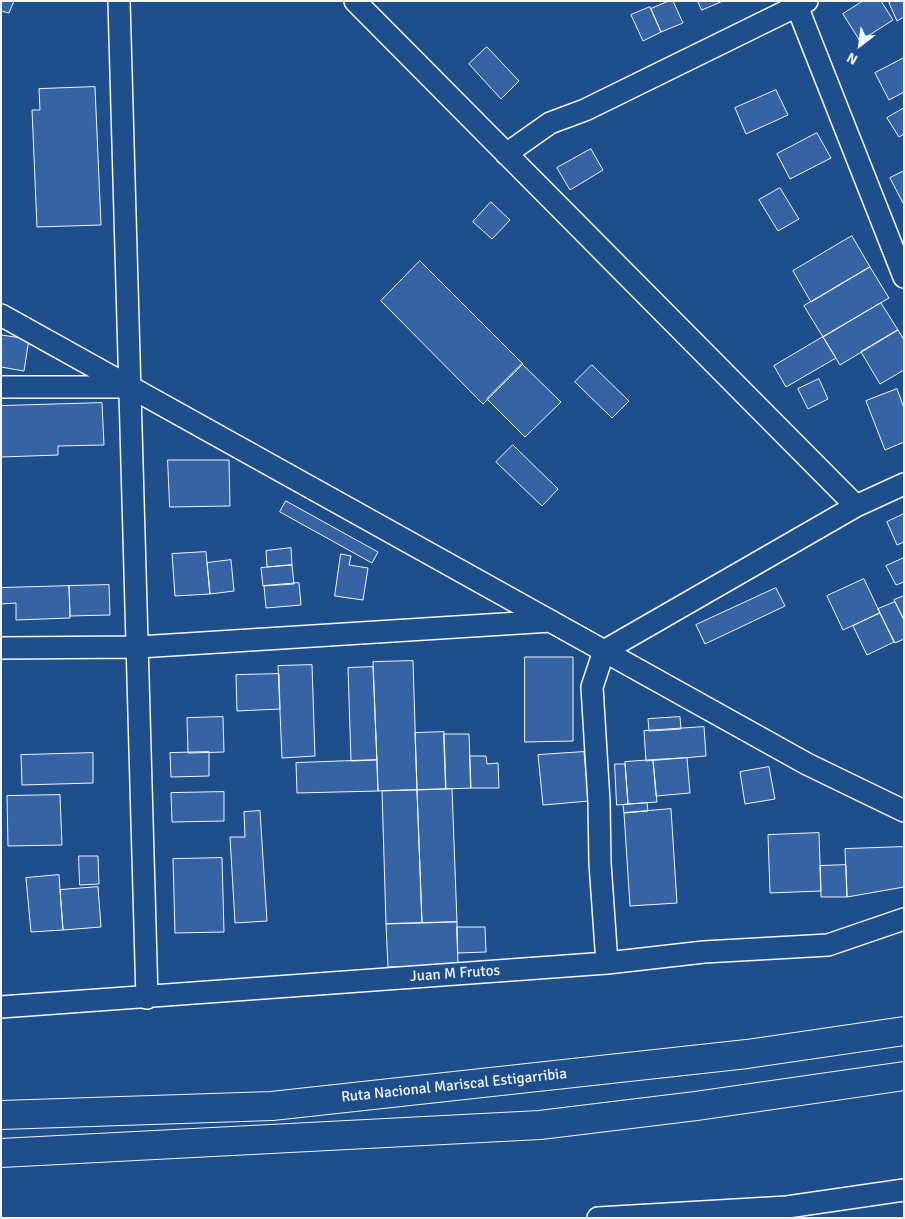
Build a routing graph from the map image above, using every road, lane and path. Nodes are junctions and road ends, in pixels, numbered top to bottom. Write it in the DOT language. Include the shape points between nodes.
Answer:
graph roads {
  1 [pos="119,1"];
  2 [pos="355,1"];
  3 [pos="800,3"];
  4 [pos="506,154"];
  5 [pos="904,277"];
  6 [pos="1,315"];
  7 [pos="1,387"];
  8 [pos="130,387"];
  9 [pos="904,484"];
  10 [pos="856,506"];
  11 [pos="551,621"];
  12 [pos="139,646"];
  13 [pos="1,648"];
  14 [pos="604,651"];
  15 [pos="904,811"];
  16 [pos="904,919"];
  17 [pos="607,963"];
  18 [pos="147,998"];
  19 [pos="1,1007"];
  20 [pos="904,1031"];
  21 [pos="904,1076"];
  22 [pos="1,1115"];
  23 [pos="1,1153"];
  24 [pos="904,1190"];
  25 [pos="786,1213"];
  26 [pos="598,1218"];
  1 -- 8 [label="street"];
  2 -- 4 [label="street"];
  3 -- 4 [label="street" via="584,110 550,123"];
  3 -- 5 [label="street"];
  4 -- 10 [label="street"];
  6 -- 8 [label="street"];
  7 -- 8 [label="street"];
  8 -- 11 [label="street"];
  8 -- 12 [label="street"];
  9 -- 10 [label="street"];
  10 -- 14 [label="street"];
  11 -- 12 [label="street"];
  11 -- 14 [label="street"];
  12 -- 13 [label="street"];
  12 -- 18 [label="street"];
  14 -- 15 [label="street" via="807,764"];
  14 -- 17 [label="street" via="592,688"];
  16 -- 17 [label="street, Juan M Frutos" via="828,944 704,952"];
  17 -- 18 [label="street, Juan M Frutos"];
  18 -- 19 [label="street, Juan M Frutos"];
  20 -- 22 [label="highway, Ruta Nacional Mariscal Estigarribia" via="746,1054 272,1106"];
  21 -- 23 [label="highway" via="540,1125"];
  24 -- 25 [label="street"];
  25 -- 26 [label="street"];
}
